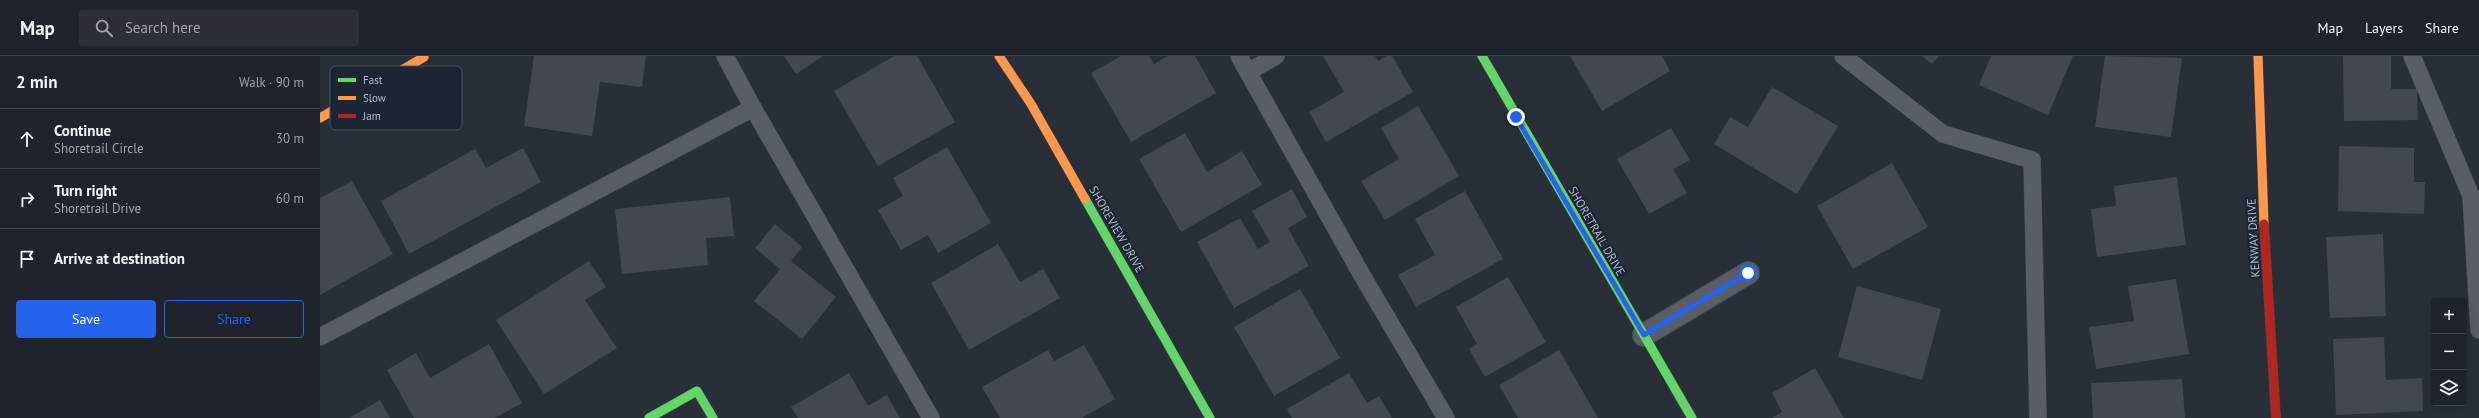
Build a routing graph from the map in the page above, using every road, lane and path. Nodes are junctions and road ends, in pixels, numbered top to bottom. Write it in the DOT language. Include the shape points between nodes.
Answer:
graph roads {
  1 [pos="725,56"];
  2 [pos="999,56"];
  3 [pos="1239,56"];
  4 [pos="1276,56"];
  5 [pos="1482,56"];
  6 [pos="1843,56"];
  7 [pos="2258,56"];
  8 [pos="2412,56"];
  9 [pos="424,57"];
  10 [pos="409,66"];
  11 [pos="1248,72"];
  12 [pos="753,108"];
  13 [pos="330,112"];
  14 [pos="320,118"];
  15 [pos="1748,273"];
  16 [pos="2479,330"];
  17 [pos="1644,335"];
  18 [pos="320,337"];
  19 [pos="649,418"];
  20 [pos="713,418"];
  21 [pos="931,418"];
  22 [pos="1210,418"];
  23 [pos="1446,418"];
  24 [pos="1692,418"];
  25 [pos="2038,418"];
  26 [pos="2276,418"];
  1 -- 12 [label="lane"];
  2 -- 22 [label="street, SHOREVIEW DRIVE" via="1031,104"];
  3 -- 11 [label="lane"];
  4 -- 11 [label="lane"];
  5 -- 17 [label="street, SHORETRAIL DRIVE"];
  6 -- 25 [label="lane" via="1943,134 2032,160"];
  7 -- 26 [label="street, KENWAY DRIVE" via="2261,165"];
  8 -- 16 [label="lane" via="2471,196"];
  9 -- 10 [label="street"];
  11 -- 23 [label="lane" via="1362,277"];
  12 -- 18 [label="lane"];
  12 -- 21 [label="lane"];
  13 -- 14 [label="street"];
  15 -- 17 [label="street"];
  17 -- 24 [label="street, SHORETRAIL DRIVE"];
  19 -- 20 [label="street" via="697,391"];
}
